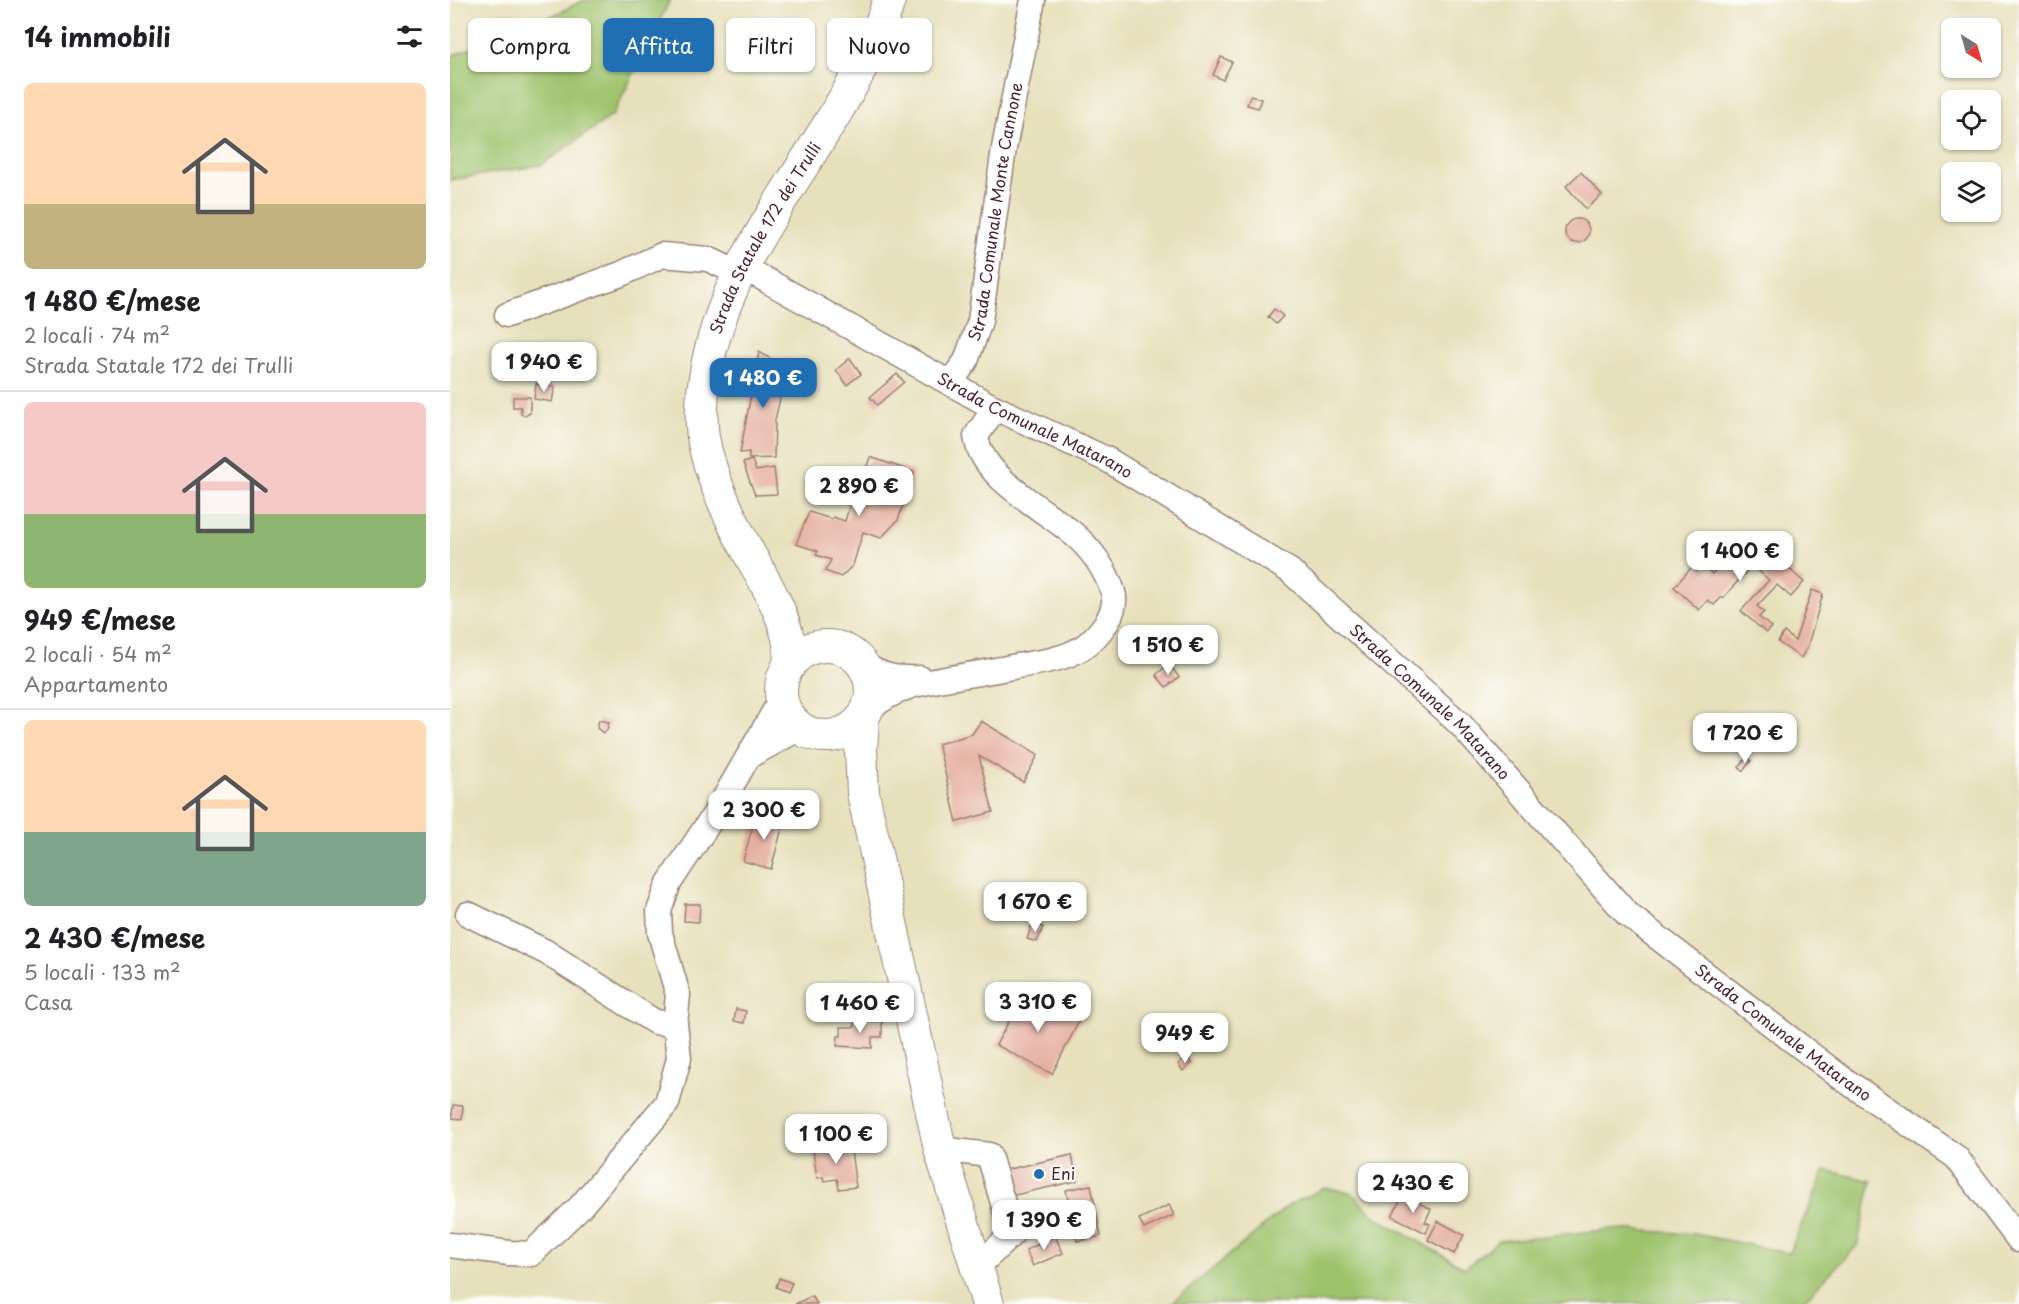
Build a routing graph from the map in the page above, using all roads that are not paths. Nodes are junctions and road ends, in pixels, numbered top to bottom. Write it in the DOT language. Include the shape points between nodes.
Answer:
graph roads {
  1 [pos="889,0"];
  2 [pos="1033,0"];
  3 [pos="747,274"];
  4 [pos="507,315"];
  5 [pos="950,384"];
  6 [pos="995,408"];
  7 [pos="769,587"];
  8 [pos="831,647"];
  9 [pos="861,663"];
  10 [pos="790,665"];
  11 [pos="962,677"];
  12 [pos="782,698"];
  13 [pos="864,714"];
  14 [pos="811,732"];
  15 [pos="747,757"];
  16 [pos="863,793"];
  17 [pos="468,914"];
  18 [pos="675,1024"];
  19 [pos="939,1149"];
  20 [pos="2019,1240"];
  21 [pos="450,1245"];
  22 [pos="977,1267"];
  23 [pos="988,1304"];
  1 -- 3 [label="main road, Strada Statale 172 dei Trulli" via="861,69"];
  2 -- 5 [label="street, Strada Comunale Monte Cannone" via="1004,148 980,321 966,361"];
  3 -- 4 [label="street, Strada Comunale Matarano" via="708,260 662,255"];
  3 -- 5 [label="street, Strada Comunale Matarano"];
  3 -- 7 [label="main road, Strada Statale 172 dei Trulli" via="718,323 708,357 702,401 703,438 732,520"];
  5 -- 6 [label="street, Strada Comunale Matarano"];
  6 -- 11 [label="street" via="976,436 977,448 995,472 1078,538 1107,572 1115,597 1099,634 1083,647 1057,659"];
  6 -- 20 [label="street, Strada Comunale Matarano" via="1108,460 1290,571 1460,724 1628,914 1839,1076 1956,1157"];
  7 -- 8 [label="main road"];
  7 -- 10 [label="main road" via="788,638"];
  8 -- 9 [label="main road"];
  8 -- 10 [label="main road" via="808,650"];
  9 -- 11 [label="street" via="878,674 897,679"];
  9 -- 13 [label="main road" via="871,684"];
  10 -- 12 [label="main road"];
  11 -- 13 [label="street" via="917,684 892,693"];
  12 -- 14 [label="main road" via="791,720"];
  12 -- 15 [label="street"];
  13 -- 14 [label="main road" via="844,732"];
  13 -- 16 [label="main road"];
  14 -- 15 [label="street"];
  14 -- 16 [label="main road" via="841,759"];
  15 -- 18 [label="street" via="669,883 659,911 660,933 678,995"];
  16 -- 19 [label="main road"];
  17 -- 18 [label="street" via="546,952 655,1022"];
  18 -- 21 [label="street" via="679,1058 667,1103 581,1206 531,1254"];
  19 -- 22 [label="main road"];
  19 -- 22 [label="street" via="989,1155 1012,1234"];
  22 -- 23 [label="main road"];
}
